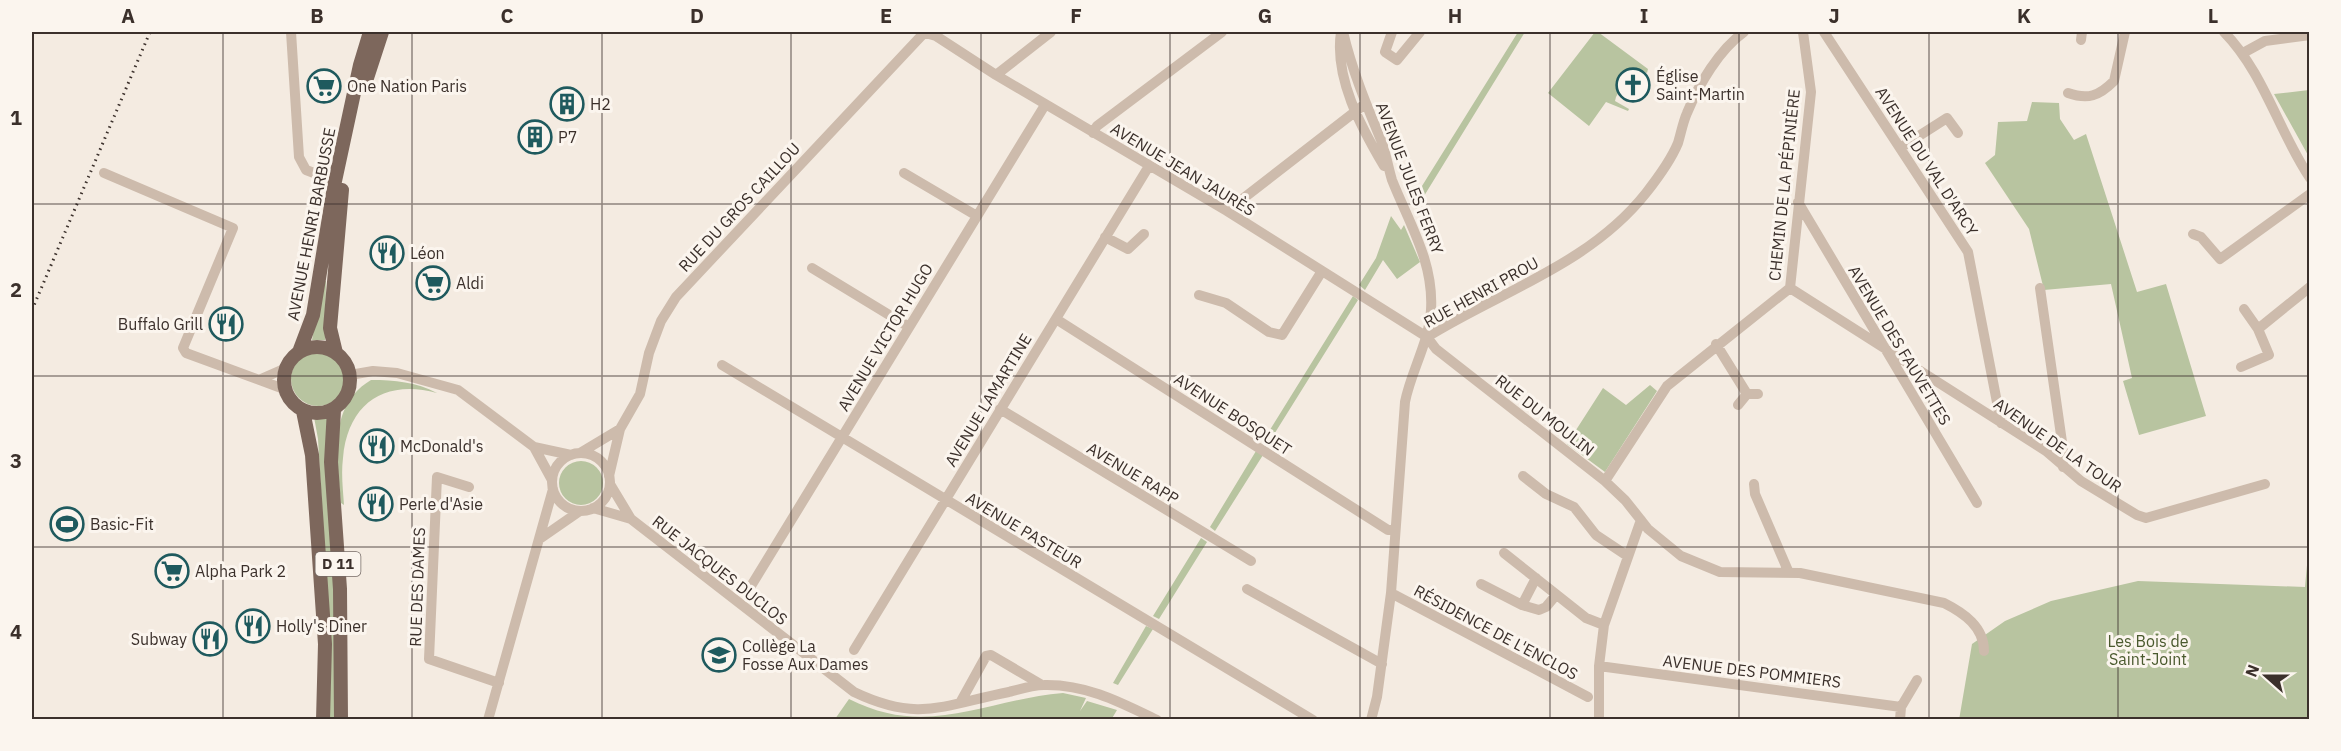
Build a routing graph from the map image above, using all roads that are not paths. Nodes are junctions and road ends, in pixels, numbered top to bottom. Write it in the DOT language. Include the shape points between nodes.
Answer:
graph roads {
  1 [pos="291,32"];
  2 [pos="370,32"];
  3 [pos="382,32"];
  4 [pos="923,32"];
  5 [pos="1051,32"];
  6 [pos="1222,32"];
  7 [pos="1342,32"];
  8 [pos="1392,32"];
  9 [pos="1419,32"];
  10 [pos="1744,32"];
  11 [pos="1803,32"];
  12 [pos="1824,32"];
  13 [pos="2125,32"];
  14 [pos="2224,32"];
  15 [pos="2310,35"];
  16 [pos="2243,53"];
  17 [pos="996,75"];
  18 [pos="2068,93"];
  19 [pos="1045,105"];
  20 [pos="1361,108"];
  21 [pos="1093,133"];
  22 [pos="1958,133"];
  23 [pos="1900,148"];
  24 [pos="1149,166"];
  25 [pos="104,173"];
  26 [pos="904,173"];
  27 [pos="2310,178"];
  28 [pos="335,181"];
  29 [pos="2310,194"];
  30 [pos="1798,201"];
  31 [pos="1227,212"];
  32 [pos="977,216"];
  33 [pos="1144,234"];
  34 [pos="2193,234"];
  35 [pos="1105,237"];
  36 [pos="812,268"];
  37 [pos="1322,271"];
  38 [pos="2310,287"];
  39 [pos="1790,288"];
  40 [pos="2040,288"];
  41 [pos="1199,295"];
  42 [pos="2244,309"];
  43 [pos="1056,319"];
  44 [pos="909,327"];
  45 [pos="2258,329"];
  46 [pos="1426,337"];
  47 [pos="1716,344"];
  48 [pos="1885,348"];
  49 [pos="300,352"];
  50 [pos="336,353"];
  51 [pos="722,365"];
  52 [pos="2241,367"];
  53 [pos="286,368"];
  54 [pos="350,375"];
  55 [pos="261,379"];
  56 [pos="285,389"];
  57 [pos="1738,405"];
  58 [pos="1000,409"];
  59 [pos="334,410"];
  60 [pos="303,411"];
  61 [pos="2001,423"];
  62 [pos="620,429"];
  63 [pos="842,438"];
  64 [pos="534,447"];
  65 [pos="575,454"];
  66 [pos="2063,467"];
  67 [pos="1523,476"];
  68 [pos="609,480"];
  69 [pos="1605,481"];
  70 [pos="552,484"];
  71 [pos="1754,484"];
  72 [pos="2265,484"];
  73 [pos="469,487"];
  74 [pos="945,500"];
  75 [pos="1977,503"];
  76 [pos="593,508"];
  77 [pos="580,511"];
  78 [pos="631,519"];
  79 [pos="1641,520"];
  80 [pos="1395,530"];
  81 [pos="541,538"];
  82 [pos="1504,553"];
  83 [pos="1626,555"];
  84 [pos="1251,561"];
  85 [pos="1789,573"];
  86 [pos="1536,578"];
  87 [pos="1481,584"];
  88 [pos="751,586"];
  89 [pos="1247,589"];
  90 [pos="1391,593"];
  91 [pos="1556,595"];
  92 [pos="1522,605"];
  93 [pos="1604,625"];
  94 [pos="854,650"];
  95 [pos="1984,651"];
  96 [pos="1382,664"];
  97 [pos="1599,666"];
  98 [pos="1917,680"];
  99 [pos="499,683"];
  100 [pos="1042,685"];
  101 [pos="1588,697"];
  102 [pos="960,703"];
  103 [pos="1901,707"];
  104 [pos="323,720"];
  105 [pos="341,720"];
  106 [pos="488,720"];
  107 [pos="1157,720"];
  108 [pos="1313,720"];
  109 [pos="1371,720"];
  110 [pos="1599,720"];
  111 [pos="1900,720"];
  1 -- 28 [label="street" via="299,157 306,170"];
  2 -- 28 [label="main road, AVENUE HENRI BARBUSSE"];
  3 -- 50 [label="main road, AVENUE HENRI BARBUSSE" via="367,73 336,231 330,328"];
  4 -- 17 [label="street, AVENUE JEAN JAURÈS" via="936,36"];
  4 -- 62 [label="street, RUE DU GROS CAILLOU" via="676,297 649,352 640,394"];
  5 -- 17 [label="street"];
  6 -- 21 [label="street" via="1097,126"];
  7 -- 20 [label="street, AVENUE JULES FERRY" via="1340,65"];
  8 -- 9 [label="street" via="1385,52 1397,60"];
  10 -- 46 [label="street, RUE HENRI PROU" via="1731,42 1696,93 1677,145 1645,194 1621,220 1574,258"];
  11 -- 30 [label="street, CHEMIN DE LA PÉPINIÈRE" via="1811,92"];
  12 -- 23 [label="street, AVENUE DU VAL D'ARCY"];
  13 -- 18 [label="street" via="2114,81 2094,97 2083,99"];
  14 -- 16 [label="street"];
  15 -- 16 [label="street" via="2265,41"];
  16 -- 27 [label="street" via="2260,80 2291,149"];
  17 -- 19 [label="street, AVENUE JEAN JAURÈS"];
  19 -- 21 [label="street, AVENUE JEAN JAURÈS"];
  19 -- 32 [label="street, AVENUE VICTOR HUGO"];
  20 -- 31 [label="street"];
  20 -- 46 [label="street, AVENUE JULES FERRY" via="1373,147 1392,179 1430,272 1431,307"];
  21 -- 24 [label="street, AVENUE JEAN JAURÈS"];
  22 -- 23 [label="street" via="1947,118"];
  23 -- 61 [label="street, AVENUE DU VAL D'ARCY" via="1968,252"];
  24 -- 31 [label="street, AVENUE JEAN JAURÈS"];
  24 -- 35 [label="street, AVENUE LAMARTINE"];
  25 -- 55 [label="street" via="233,228 183,348 238,374"];
  26 -- 32 [label="street"];
  28 -- 49 [label="main road, AVENUE HENRI BARBUSSE" via="313,315"];
  29 -- 34 [label="street" via="2220,259 2201,237"];
  30 -- 39 [label="street, CHEMIN DE LA PÉPINIÈRE"];
  30 -- 48 [label="street, AVENUE DES FAUVETTES"];
  31 -- 37 [label="street, AVENUE JEAN JAURÈS"];
  32 -- 44 [label="street, AVENUE VICTOR HUGO"];
  33 -- 35 [label="street" via="1128,249"];
  35 -- 43 [label="street, AVENUE LAMARTINE"];
  36 -- 44 [label="street"];
  37 -- 41 [label="street" via="1282,335 1269,332 1226,303"];
  37 -- 46 [label="street, AVENUE JEAN JAURÈS"];
  38 -- 45 [label="street"];
  39 -- 47 [label="street, CHEMIN DE LA PÉPINIÈRE"];
  39 -- 48 [label="street, AVENUE DE LA TOUR"];
  40 -- 66 [label="street"];
  42 -- 45 [label="street"];
  43 -- 58 [label="street, AVENUE LAMARTINE"];
  43 -- 80 [label="street, AVENUE BOSQUET" via="1388,530"];
  44 -- 63 [label="street, AVENUE VICTOR HUGO"];
  45 -- 52 [label="street" via="2270,355"];
  46 -- 69 [label="street, RUE DU MOULIN" via="1436,349"];
  46 -- 80 [label="street, RUE HENRI PROU" via="1405,402"];
  47 -- 57 [label="street" via="1753,394"];
  47 -- 69 [label="street, CHEMIN DE LA PÉPINIÈRE" via="1667,386"];
  48 -- 61 [label="street, AVENUE DE LA TOUR"];
  48 -- 75 [label="street, AVENUE DES FAUVETTES"];
  49 -- 50 [label="main road" via="318,347"];
  49 -- 53 [label="main road"];
  50 -- 54 [label="main road"];
  51 -- 63 [label="street, AVENUE PASTEUR"];
  53 -- 55 [label="street"];
  53 -- 56 [label="main road"];
  54 -- 59 [label="main road" via="347,396"];
  54 -- 64 [label="street, RUE JACQUES DUCLOS" via="373,371 397,373 458,390"];
  55 -- 56 [label="street"];
  56 -- 60 [label="main road" via="288,398"];
  58 -- 74 [label="street, AVENUE LAMARTINE"];
  58 -- 84 [label="street, AVENUE RAPP"];
  59 -- 60 [label="main road" via="323,414"];
  59 -- 105 [label="main road, D 11" via="330,462 340,589"];
  60 -- 104 [label="main road, D 11" via="312,455 325,644"];
  61 -- 66 [label="street, AVENUE DE LA TOUR" via="2046,451"];
  62 -- 65 [label="street, RUE DU GROS CAILLOU"];
  62 -- 68 [label="street, RUE DU GROS CAILLOU"];
  63 -- 74 [label="street, AVENUE PASTEUR"];
  63 -- 88 [label="street, AVENUE VICTOR HUGO"];
  64 -- 65 [label="street, RUE JACQUES DUCLOS"];
  64 -- 70 [label="street, RUE JACQUES DUCLOS"];
  65 -- 68 [label="street, RUE JACQUES DUCLOS" via="595,457 606,468"];
  65 -- 70 [label="street" via="558,464"];
  66 -- 72 [label="street, AVENUE DE LA TOUR" via="2146,518"];
  67 -- 83 [label="street" via="1546,494 1574,507 1596,535"];
  68 -- 76 [label="street" via="604,498"];
  68 -- 78 [label="street, RUE JACQUES DUCLOS"];
  69 -- 79 [label="street, RUE DU MOULIN"];
  70 -- 77 [label="street, RUE JACQUES DUCLOS" via="562,505"];
  70 -- 81 [label="street"];
  71 -- 85 [label="street"];
  73 -- 99 [label="street, RUE DES DAMES" via="436,477 429,659"];
  74 -- 94 [label="street, AVENUE LAMARTINE"];
  74 -- 108 [label="street, AVENUE PASTEUR"];
  76 -- 77 [label="street, RUE JACQUES DUCLOS"];
  76 -- 78 [label="street, RUE JACQUES DUCLOS"];
  77 -- 81 [label="street"];
  78 -- 102 [label="street, RUE JACQUES DUCLOS" via="854,692 895,709 923,711"];
  79 -- 83 [label="street"];
  79 -- 85 [label="street, RUE DU MOULIN" via="1681,556 1720,572"];
  80 -- 90 [label="street, RUE HENRI PROU"];
  81 -- 99 [label="street"];
  82 -- 86 [label="street"];
  83 -- 93 [label="street"];
  85 -- 95 [label="street, RUE DU MOULIN" via="1944,603 1971,620 1984,642"];
  86 -- 91 [label="street"];
  86 -- 92 [label="street"];
  87 -- 92 [label="street"];
  89 -- 96 [label="street"];
  90 -- 96 [label="street, RUE HENRI PROU"];
  90 -- 101 [label="street, RÉSIDENCE DE L'ENCLOS"];
  91 -- 92 [label="street" via="1539,610"];
  91 -- 93 [label="street" via="1586,618"];
  93 -- 97 [label="street"];
  96 -- 109 [label="street, RUE HENRI PROU"];
  97 -- 103 [label="street, AVENUE DES POMMIERS"];
  97 -- 110 [label="street"];
  98 -- 103 [label="street"];
  99 -- 106 [label="street"];
  100 -- 102 [label="street, RUE JACQUES DUCLOS"];
  100 -- 102 [label="street" via="991,655 986,656"];
  100 -- 107 [label="street, RUE JACQUES DUCLOS" via="1084,688"];
  103 -- 111 [label="street"];
}
